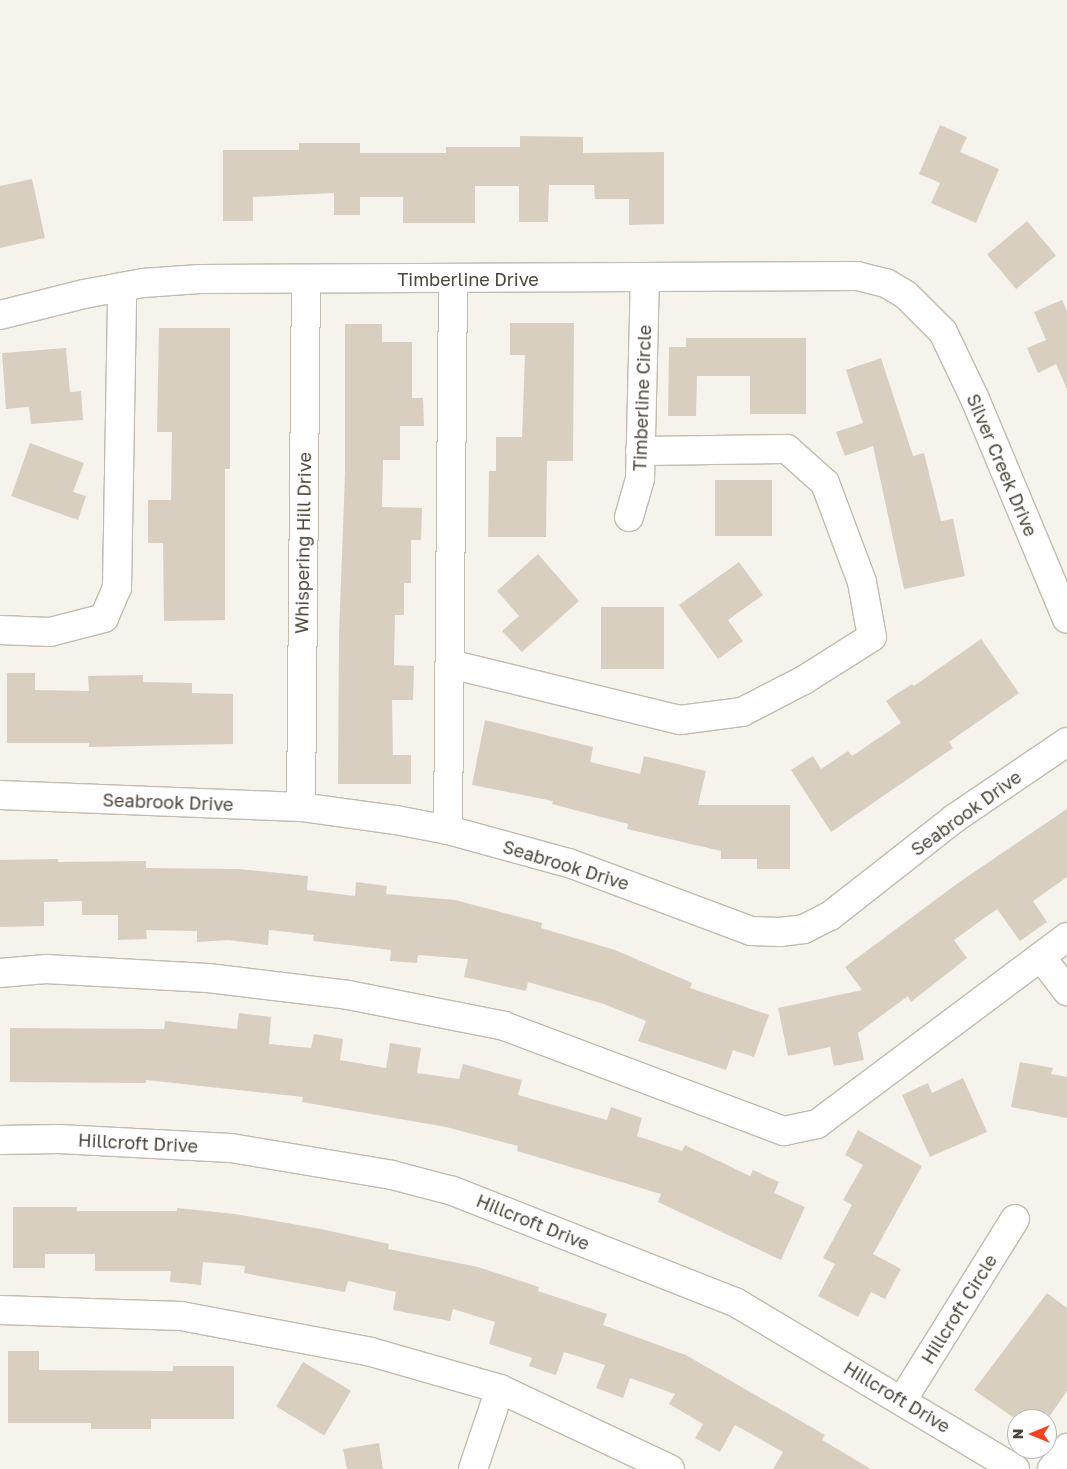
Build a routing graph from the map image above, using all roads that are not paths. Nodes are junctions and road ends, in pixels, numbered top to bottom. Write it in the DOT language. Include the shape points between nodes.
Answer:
graph roads {
  1 [pos="306,278"];
  2 [pos="453,278"];
  3 [pos="645,278"];
  4 [pos="122,287"];
  5 [pos="0,315"];
  6 [pos="928,315"];
  7 [pos="640,451"];
  8 [pos="629,517"];
  9 [pos="1067,619"];
  10 [pos="0,630"];
  11 [pos="450,664"];
  12 [pos="1067,742"];
  13 [pos="0,795"];
  14 [pos="301,807"];
  15 [pos="448,830"];
  16 [pos="1067,937"];
  17 [pos="1040,957"];
  18 [pos="0,973"];
  19 [pos="1067,992"];
  20 [pos="0,1140"];
  21 [pos="1015,1219"];
  22 [pos="0,1310"];
  23 [pos="500,1389"];
  24 [pos="903,1400"];
  25 [pos="1067,1448"];
  26 [pos="472,1469"];
  27 [pos="670,1469"];
  28 [pos="1015,1469"];
  29 [pos="1052,1469"];
  1 -- 2 [label="street, Timberline Drive"];
  1 -- 4 [label="street, Timberline Drive" via="200,279"];
  1 -- 14 [label="street, Whispering Hill Drive"];
  2 -- 3 [label="street, Timberline Drive"];
  2 -- 11 [label="street"];
  3 -- 6 [label="street, Timberline Drive" via="857,276 886,283"];
  3 -- 7 [label="street, Timberline Circle"];
  4 -- 5 [label="street, Timberline Drive"];
  4 -- 10 [label="street" via="118,588 104,618 50,632"];
  6 -- 9 [label="street, Silver Creek Drive" via="942,332 975,399"];
  7 -- 8 [label="street, Timberline Circle" via="640,479"];
  7 -- 11 [label="street" via="787,449 825,483 862,582 872,637 804,680 742,712 680,720"];
  11 -- 15 [label="street"];
  12 -- 15 [label="street, Seabrook Drive" via="955,818 830,916 804,929 751,931 569,863"];
  13 -- 14 [label="street, Seabrook Drive"];
  14 -- 15 [label="street, Seabrook Drive"];
  16 -- 17 [label="street"];
  17 -- 18 [label="street" via="817,1124 784,1131 494,1024 348,995 208,978 46,969"];
  17 -- 19 [label="street"];
  20 -- 24 [label="street, Hillcroft Drive" via="59,1139 231,1148 392,1175 453,1191 735,1302"];
  21 -- 24 [label="street, Hillcroft Circle"];
  22 -- 23 [label="street" via="181,1316 371,1352"];
  23 -- 26 [label="street"];
  23 -- 27 [label="street"];
  24 -- 28 [label="street, Hillcroft Drive"];
  25 -- 29 [label="street"];
}
